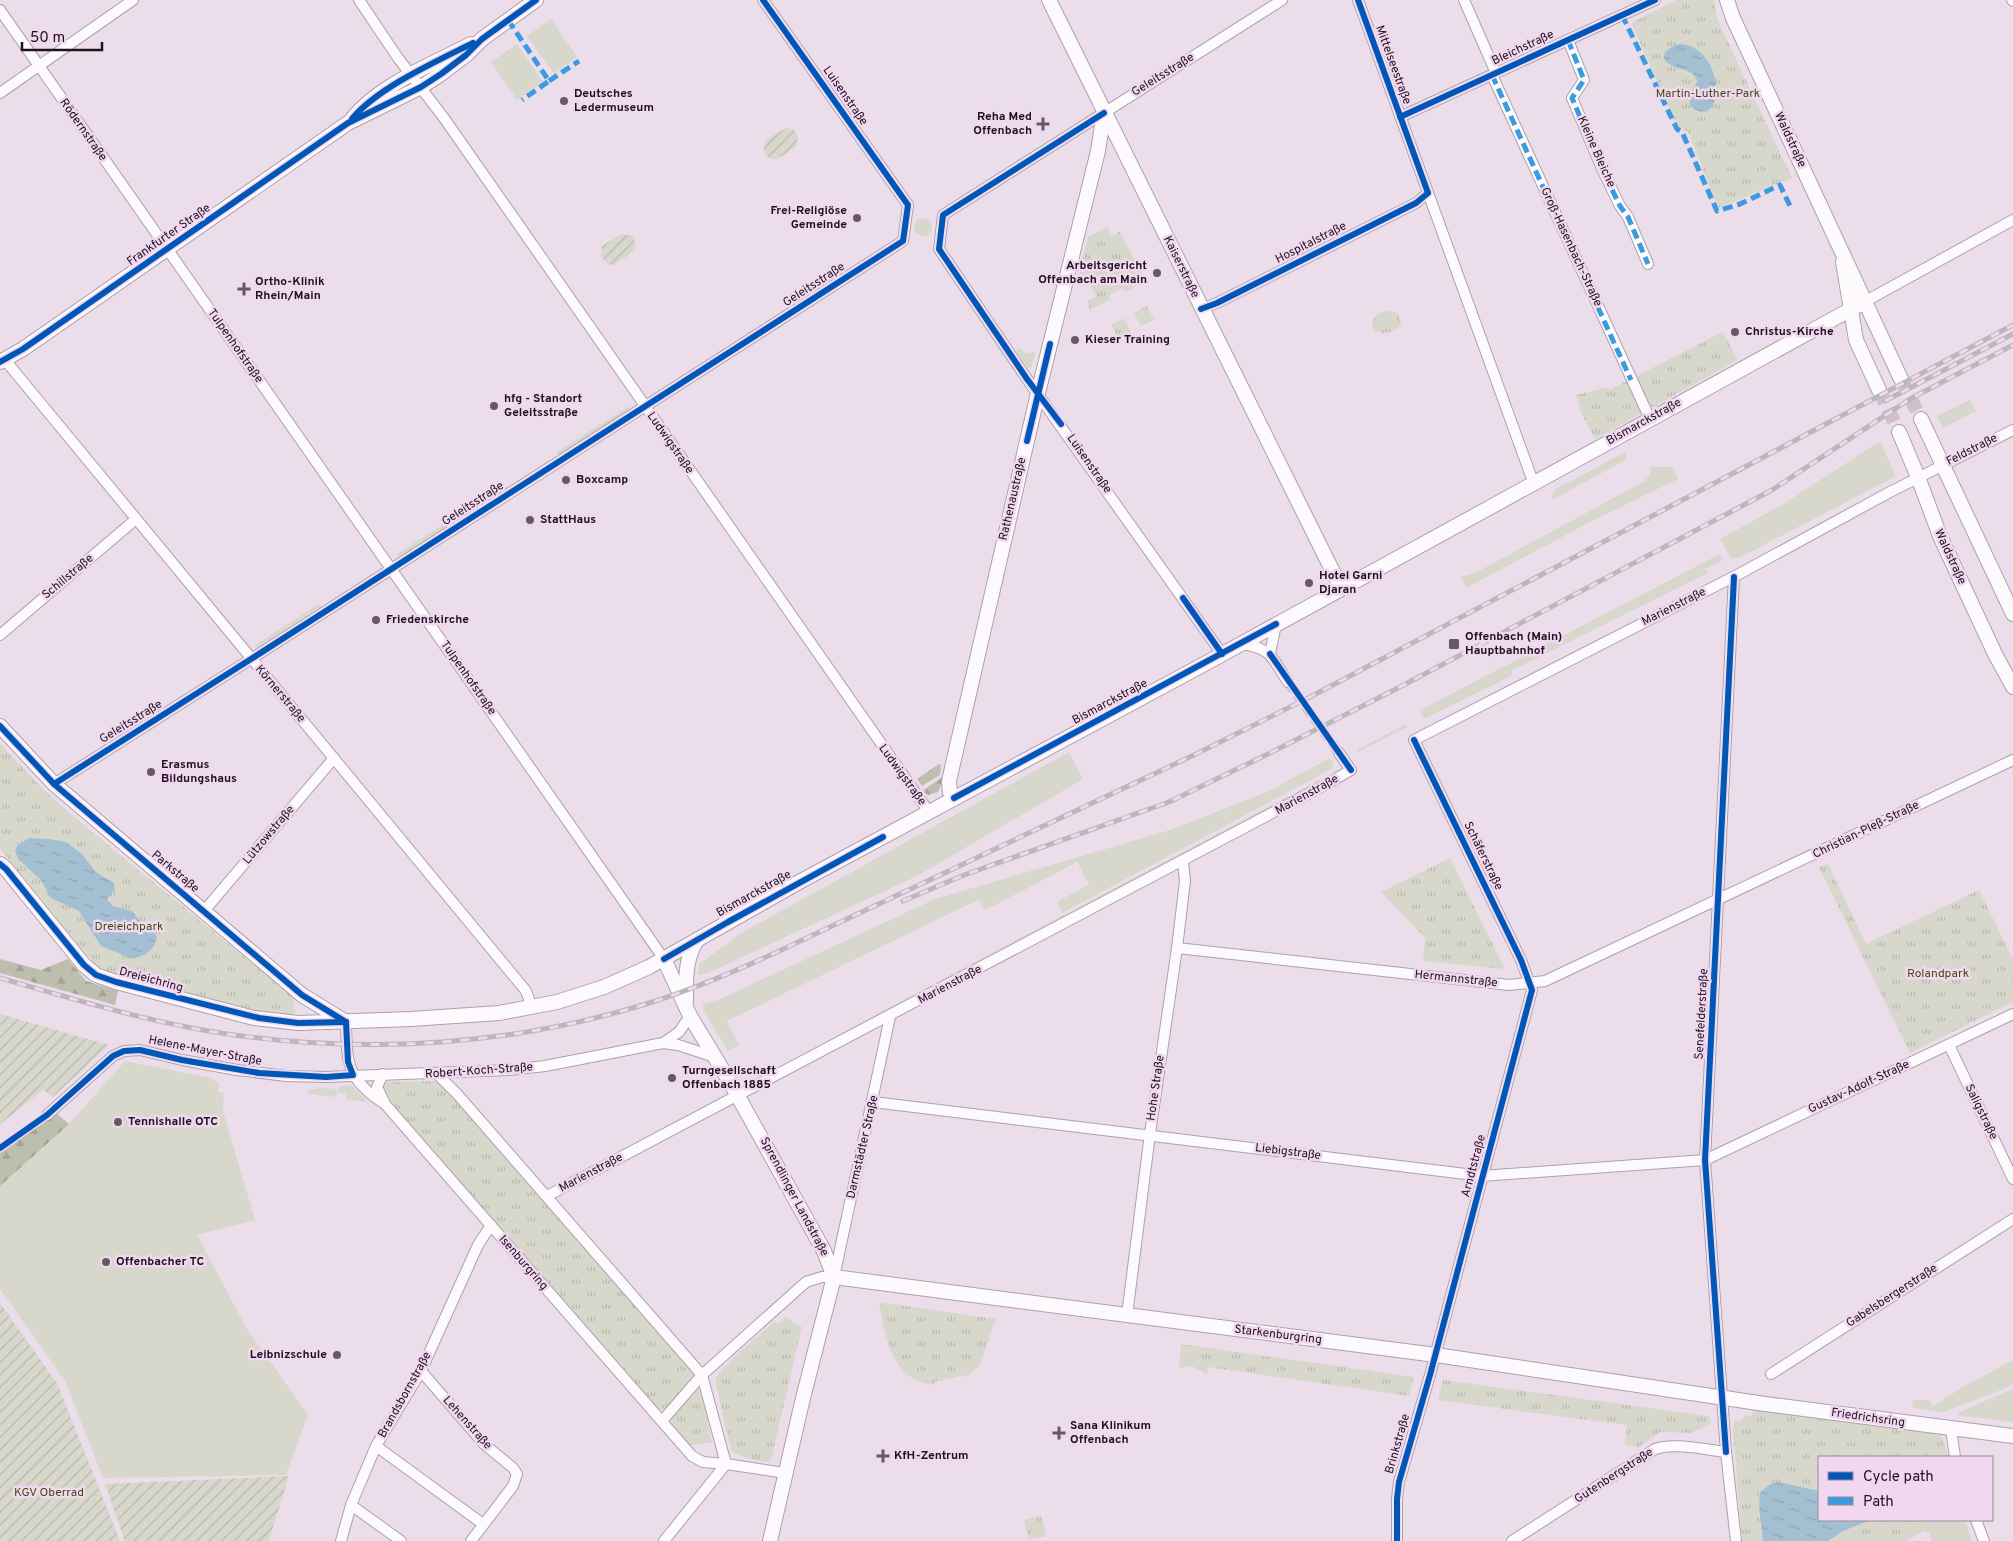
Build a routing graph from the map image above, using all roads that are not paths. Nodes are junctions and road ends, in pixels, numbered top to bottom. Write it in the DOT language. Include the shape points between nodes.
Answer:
graph roads {
  1 [pos="133,0"];
  2 [pos="359,0"];
  3 [pos="536,0"];
  4 [pos="764,0"];
  5 [pos="1049,0"];
  6 [pos="1282,0"];
  7 [pos="1358,0"];
  8 [pos="1464,0"];
  9 [pos="1655,0"];
  10 [pos="1727,0"];
  11 [pos="0,10"];
  12 [pos="482,39"];
  13 [pos="1568,40"];
  14 [pos="38,66"];
  15 [pos="1494,74"];
  16 [pos="411,75"];
  17 [pos="421,87"];
  18 [pos="0,93"];
  19 [pos="1104,112"];
  20 [pos="1400,117"];
  21 [pos="348,123"];
  22 [pos="1428,193"];
  23 [pos="2013,220"];
  24 [pos="903,241"];
  25 [pos="939,249"];
  26 [pos="167,250"];
  27 [pos="1842,252"];
  28 [pos="1648,264"];
  29 [pos="1866,301"];
  30 [pos="1201,308"];
  31 [pos="1850,309"];
  32 [pos="2,361"];
  33 [pos="1902,379"];
  34 [pos="1879,390"];
  35 [pos="1038,393"];
  36 [pos="645,407"];
  37 [pos="1650,419"];
  38 [pos="1922,419"];
  39 [pos="2013,430"];
  40 [pos="1898,432"];
  41 [pos="1937,468"];
  42 [pos="1918,477"];
  43 [pos="1534,482"];
  44 [pos="136,519"];
  45 [pos="392,569"];
  46 [pos="1734,577"];
  47 [pos="1341,588"];
  48 [pos="2013,614"];
  49 [pos="1276,624"];
  50 [pos="0,635"];
  51 [pos="1240,644"];
  52 [pos="1222,654"];
  53 [pos="1270,654"];
  54 [pos="252,659"];
  55 [pos="1288,682"];
  56 [pos="2011,686"];
  57 [pos="0,726"];
  58 [pos="1414,740"];
  59 [pos="1338,753"];
  60 [pos="334,758"];
  61 [pos="2013,760"];
  62 [pos="54,784"];
  63 [pos="954,798"];
  64 [pos="929,812"];
  65 [pos="1183,862"];
  66 [pos="0,864"];
  67 [pos="1718,900"];
  68 [pos="204,911"];
  69 [pos="697,940"];
  70 [pos="1177,948"];
  71 [pos="664,959"];
  72 [pos="1531,984"];
  73 [pos="302,995"];
  74 [pos="532,1007"];
  75 [pos="688,1011"];
  76 [pos="2013,1014"];
  77 [pos="890,1016"];
  78 [pos="288,1022"];
  79 [pos="346,1022"];
  80 [pos="663,1043"];
  81 [pos="1949,1045"];
  82 [pos="715,1057"];
  83 [pos="383,1074"];
  84 [pos="437,1074"];
  85 [pos="460,1074"];
  86 [pos="353,1075"];
  87 [pos="458,1095"];
  88 [pos="738,1096"];
  89 [pos="873,1102"];
  90 [pos="384,1104"];
  91 [pos="47,1115"];
  92 [pos="1150,1134"];
  93 [pos="1705,1160"];
  94 [pos="1482,1176"];
  95 [pos="2013,1179"];
  96 [pos="547,1196"];
  97 [pos="2013,1218"];
  98 [pos="491,1225"];
  99 [pos="834,1277"];
  100 [pos="1126,1315"];
  101 [pos="1436,1355"];
  102 [pos="421,1371"];
  103 [pos="1771,1374"];
  104 [pos="702,1375"];
  105 [pos="1723,1396"];
  106 [pos="662,1421"];
  107 [pos="1951,1429"];
  108 [pos="2013,1436"];
  109 [pos="376,1446"];
  110 [pos="1726,1452"];
  111 [pos="1955,1456"];
  112 [pos="726,1464"];
  113 [pos="785,1473"];
  114 [pos="352,1505"];
  115 [pos="1976,1521"];
  116 [pos="483,1524"];
  117 [pos="1529,1536"];
  118 [pos="340,1541"];
  119 [pos="401,1541"];
  120 [pos="471,1541"];
  121 [pos="664,1541"];
  122 [pos="770,1541"];
  123 [pos="1397,1541"];
  124 [pos="1512,1541"];
  125 [pos="1736,1541"];
  126 [pos="1984,1541"];
  1 -- 14 [label="street"];
  2 -- 16 [label="street, Ludwigstraße"];
  3 -- 12 [label="main road, Frankfurter Straße"];
  4 -- 24 [label="street, Luisenstraße" via="908,205"];
  5 -- 19 [label="main road, Kaiserstraße"];
  6 -- 19 [label="street, Geleitsstraße"];
  7 -- 20 [label="street, Mittelseestraße"];
  8 -- 15 [label="street, Groß-Hasenbach-Straße"];
  9 -- 13 [label="street, Bleichstraße"];
  10 -- 27 [label="main road, Waldstraße"];
  11 -- 14 [label="street, Rödernstraße"];
  12 -- 16 [label="main road, Frankfurter Straße"];
  12 -- 17 [label="main road, Frankfurter Straße" via="460,60"];
  13 -- 15 [label="street, Bleichstraße"];
  13 -- 28 [label="street, Kleine Bleiche" via="1584,80 1572,98"];
  14 -- 18 [label="street"];
  14 -- 26 [label="street, Rödernstraße"];
  15 -- 20 [label="street, Bleichstraße"];
  15 -- 37 [label="street, Groß-Hasenbach-Straße"];
  16 -- 17 [label="street, Ludwigstraße"];
  16 -- 21 [label="main road, Frankfurter Straße" via="363,106"];
  17 -- 21 [label="main road, Frankfurter Straße"];
  17 -- 36 [label="street, Ludwigstraße"];
  19 -- 25 [label="street, Geleitsstraße" via="943,215"];
  19 -- 30 [label="main road, Kaiserstraße"];
  19 -- 35 [label="main road, Rathenaustraße" via="1098,151"];
  20 -- 22 [label="street, Mittelseestraße"];
  21 -- 26 [label="main road, Frankfurter Straße"];
  22 -- 30 [label="street, Hospitalstraße" via="1416,203 1217,303"];
  22 -- 43 [label="street, Mittelseestraße"];
  23 -- 29 [label="street, Bismarckstraße"];
  24 -- 36 [label="street, Geleitsstraße"];
  25 -- 35 [label="street, Luisenstraße"];
  26 -- 32 [label="main road, Frankfurter Straße"];
  26 -- 45 [label="street, Tulpenhofstraße"];
  27 -- 29 [label="main road, Waldstraße"];
  27 -- 31 [label="main road, Waldstraße"];
  29 -- 31 [label="main road, Bismarckstraße"];
  29 -- 33 [label="main road, Waldstraße"];
  30 -- 47 [label="main road, Kaiserstraße"];
  31 -- 34 [label="main road, Waldstraße" via="1856,340"];
  31 -- 37 [label="main road, Bismarckstraße"];
  32 -- 44 [label="street, Körnerstraße"];
  35 -- 52 [label="street, Luisenstraße"];
  35 -- 63 [label="main road, Rathenaustraße" via="949,781"];
  36 -- 45 [label="street, Geleitsstraße"];
  36 -- 64 [label="street, Ludwigstraße"];
  37 -- 43 [label="main road, Bismarckstraße"];
  38 -- 41 [label="main road"];
  39 -- 41 [label="street, Feldstraße"];
  40 -- 42 [label="main road, Waldstraße"];
  41 -- 42 [label="street, Marienstraße"];
  41 -- 48 [label="main road"];
  42 -- 46 [label="street, Marienstraße"];
  42 -- 56 [label="main road, Waldstraße" via="1938,532"];
  43 -- 47 [label="main road, Bismarckstraße"];
  44 -- 50 [label="street, Schillstraße"];
  44 -- 54 [label="street, Körnerstraße"];
  45 -- 54 [label="street, Geleitsstraße"];
  45 -- 71 [label="street, Tulpenhofstraße"];
  46 -- 58 [label="street, Marienstraße"];
  46 -- 67 [label="street, Senefelderstraße"];
  47 -- 49 [label="main road, Bismarckstraße"];
  49 -- 51 [label="main road, Bismarckstraße"];
  49 -- 53 [label="street"];
  51 -- 52 [label="main road, Bismarckstraße"];
  51 -- 53 [label="street" via="1258,647"];
  52 -- 63 [label="main road, Bismarckstraße"];
  53 -- 55 [label="street"];
  54 -- 60 [label="street, Körnerstraße"];
  54 -- 62 [label="street, Geleitsstraße"];
  57 -- 62 [label="main road, Parkstraße"];
  58 -- 72 [label="street, Schäferstraße"];
  59 -- 65 [label="street, Marienstraße" via="1351,770"];
  60 -- 68 [label="street, Lützowstraße"];
  60 -- 74 [label="street, Körnerstraße" via="526,991"];
  61 -- 67 [label="street, Christian-Pleß-Straße"];
  62 -- 68 [label="main road, Parkstraße"];
  63 -- 64 [label="main road, Bismarckstraße"];
  64 -- 69 [label="main road, Bismarckstraße"];
  65 -- 70 [label="street, Hohe Straße"];
  65 -- 77 [label="street, Marienstraße"];
  66 -- 78 [label="main road, Dreieichring" via="84,965 96,975 216,1009"];
  67 -- 72 [label="street, Hermannstraße" via="1544,981"];
  67 -- 93 [label="street, Senefelderstraße"];
  68 -- 73 [label="main road, Parkstraße"];
  69 -- 71 [label="main road, Bismarckstraße"];
  69 -- 75 [label="main road" via="690,950 686,969"];
  70 -- 72 [label="street, Hermannstraße" via="1509,985"];
  70 -- 92 [label="street, Hohe Straße"];
  71 -- 74 [label="main road, Bismarckstraße" via="597,990"];
  71 -- 75 [label="main road, Sprendlinger Landstraße"];
  72 -- 94 [label="street, Arndtstraße" via="1531,999"];
  73 -- 78 [label="main road" via="304,1007 301,1014"];
  73 -- 79 [label="main road, Parkstraße"];
  74 -- 79 [label="main road, Bismarckstraße" via="460,1016"];
  75 -- 80 [label="street, Robert-Koch-Straße" via="679,1032"];
  75 -- 82 [label="main road, Sprendlinger Landstraße"];
  76 -- 81 [label="street, Gustav-Adolf-Straße"];
  77 -- 88 [label="street, Marienstraße"];
  77 -- 89 [label="street, Darmstädter Straße"];
  78 -- 79 [label="main road, Dreieichring"];
  79 -- 86 [label="street, Isenburgring" via="347,1059"];
  80 -- 82 [label="street, Robert-Koch-Straße"];
  80 -- 85 [label="street, Robert-Koch-Straße" via="546,1066"];
  81 -- 93 [label="street, Gustav-Adolf-Straße"];
  81 -- 95 [label="street, Saligstraße"];
  82 -- 88 [label="main road, Sprendlinger Landstraße"];
  83 -- 84 [label="street, Robert-Koch-Straße"];
  83 -- 86 [label="street, Robert-Koch-Straße"];
  83 -- 90 [label="street" via="377,1087"];
  84 -- 85 [label="street, Robert-Koch-Straße"];
  84 -- 87 [label="street"];
  85 -- 87 [label="street" via="456,1084"];
  86 -- 90 [label="street, Isenburgring"];
  86 -- 91 [label="street, Helene-Mayer-Straße" via="326,1077 259,1073 140,1050 124,1051 109,1060"];
  87 -- 96 [label="street"];
  88 -- 96 [label="street, Marienstraße"];
  88 -- 99 [label="main road, Sprendlinger Landstraße" via="824,1251"];
  89 -- 92 [label="street, Liebigstraße"];
  89 -- 99 [label="street, Darmstädter Straße"];
  90 -- 98 [label="street, Isenburgring"];
  92 -- 94 [label="street, Liebigstraße"];
  92 -- 100 [label="street, Hohe Straße"];
  93 -- 94 [label="street, Liebigstraße"];
  93 -- 105 [label="street, Senefelderstraße"];
  94 -- 101 [label="street, Arndtstraße"];
  96 -- 104 [label="street"];
  97 -- 103 [label="street, Gabelsbergerstraße"];
  98 -- 102 [label="street, Brandsbornstraße" via="478,1246"];
  98 -- 106 [label="street, Isenburgring"];
  99 -- 100 [label="main road, Starkenburgring"];
  99 -- 104 [label="street" via="806,1282"];
  99 -- 113 [label="main road"];
  100 -- 101 [label="main road, Starkenburgring"];
  101 -- 105 [label="main road, Starkenburgring"];
  101 -- 123 [label="street, Brinkstraße" via="1399,1482"];
  102 -- 109 [label="street, Brandsbornstraße"];
  102 -- 116 [label="street, Lehenstraße" via="484,1444 516,1472 513,1486"];
  104 -- 106 [label="street"];
  104 -- 112 [label="street"];
  105 -- 107 [label="main road, Friedrichsring"];
  105 -- 110 [label="street, Senefelderstraße"];
  106 -- 112 [label="street, Isenburgring" via="695,1459"];
  107 -- 108 [label="main road, Friedrichsring"];
  107 -- 111 [label="street"];
  109 -- 114 [label="street, Brandsbornstraße"];
  109 -- 116 [label="street"];
  110 -- 117 [label="street, Gutenbergstraße" via="1667,1446 1655,1449"];
  110 -- 125 [label="street, Senefelderstraße"];
  112 -- 113 [label="street, Isenburgring"];
  112 -- 121 [label="street"];
  113 -- 122 [label="main road"];
  114 -- 118 [label="street, Brandsbornstraße"];
  114 -- 119 [label="street"];
  115 -- 126 [label="street"];
  116 -- 120 [label="street"];
  117 -- 124 [label="street, Gutenbergstraße"];
}
